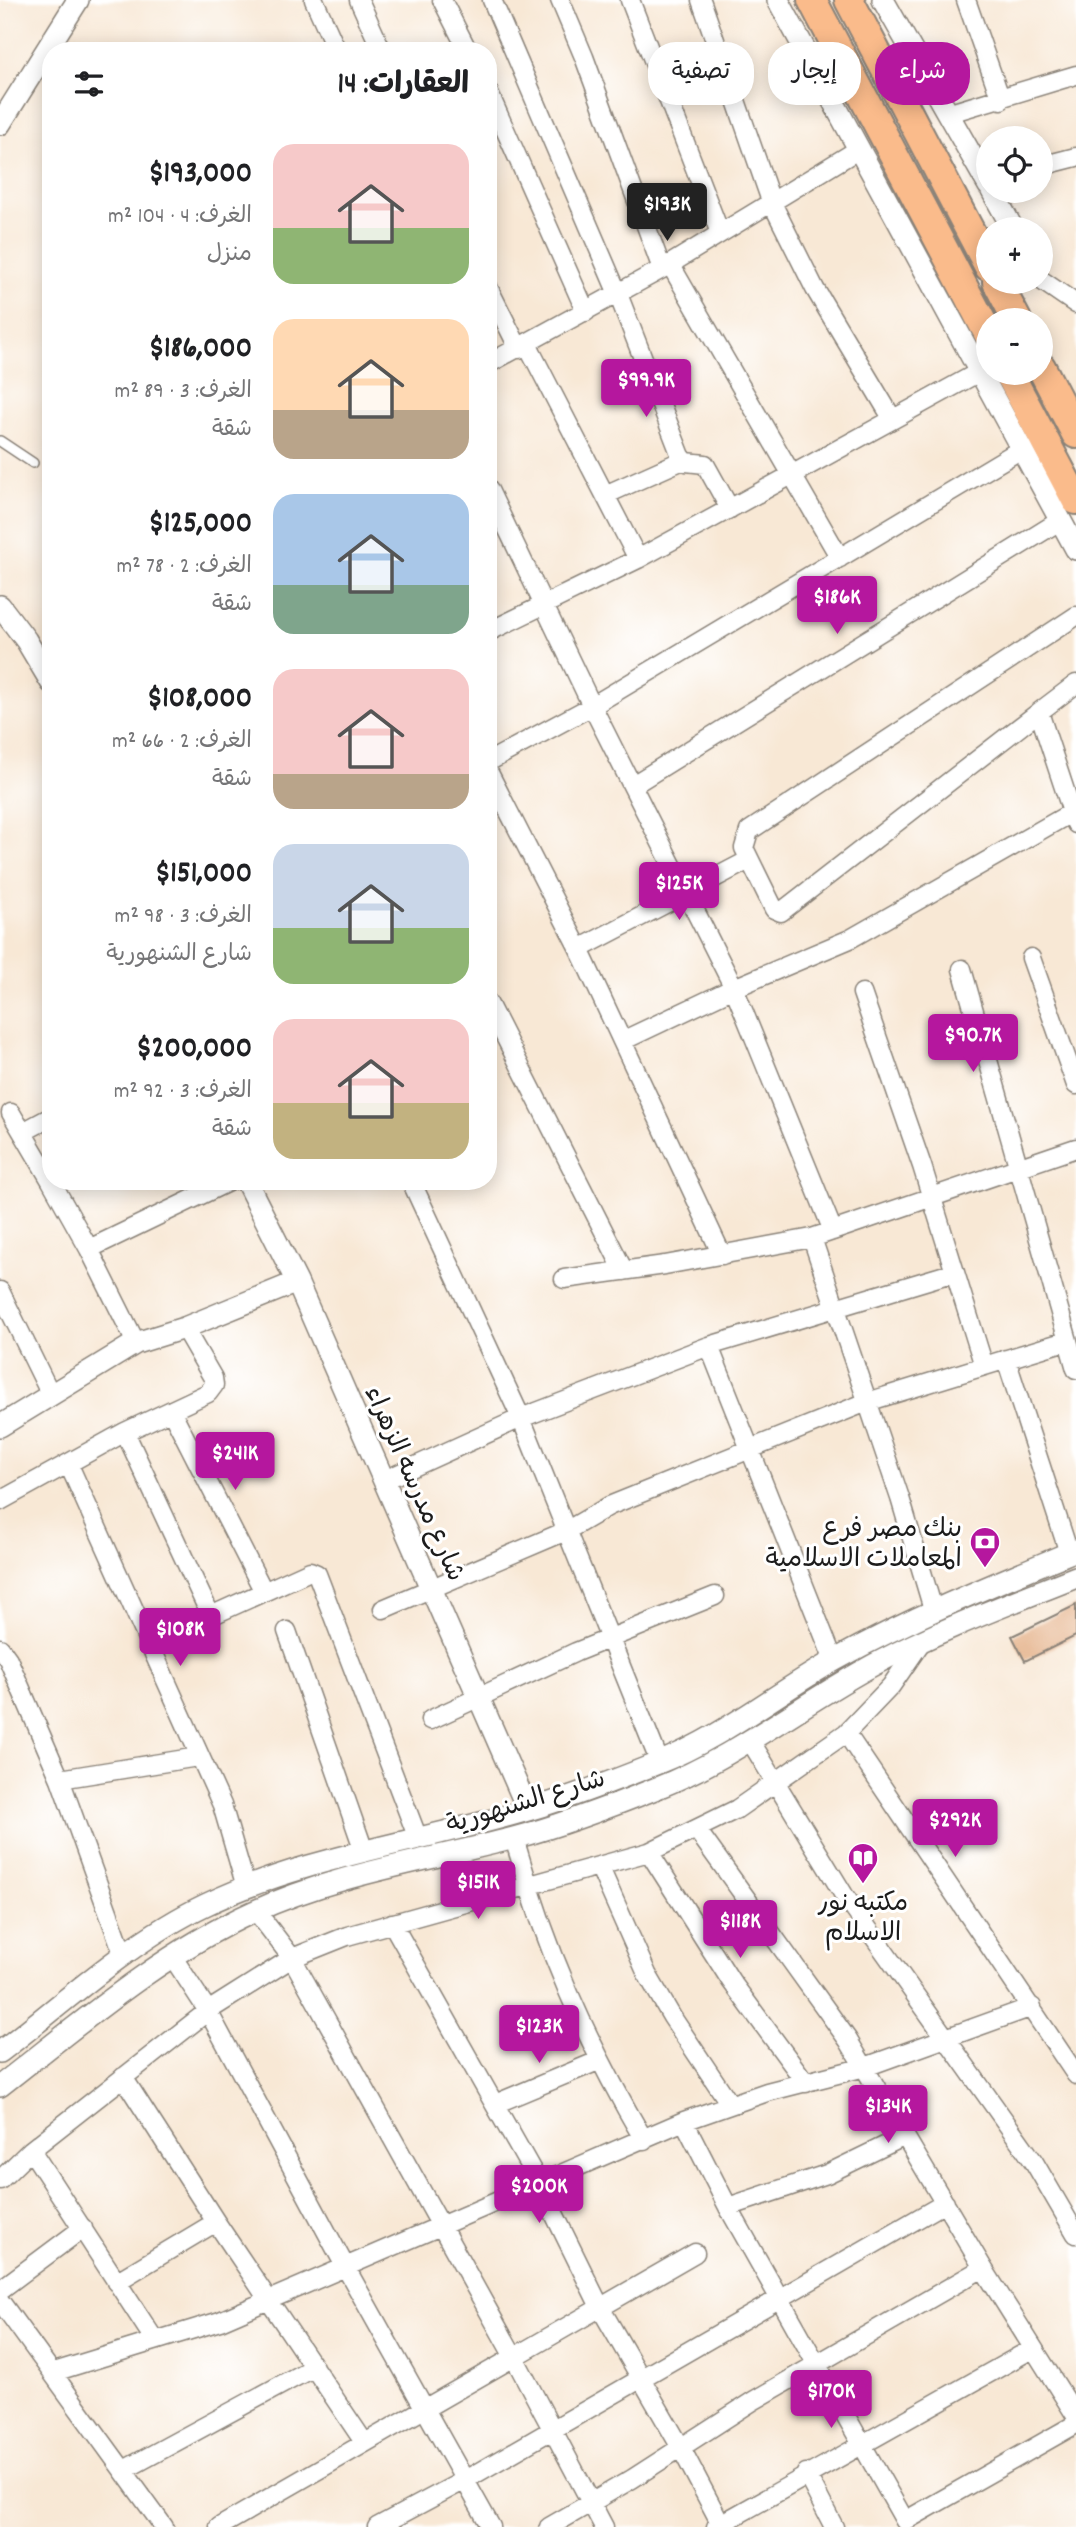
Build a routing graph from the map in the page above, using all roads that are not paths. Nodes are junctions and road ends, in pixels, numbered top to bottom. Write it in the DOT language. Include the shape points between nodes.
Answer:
graph roads {
  1 [pos="78,0"];
  2 [pos="314,0"];
  3 [pos="359,0"];
  4 [pos="442,0"];
  5 [pos="492,0"];
  6 [pos="560,0"];
  7 [pos="630,0"];
  8 [pos="701,0"];
  9 [pos="778,0"];
  10 [pos="812,0"];
  11 [pos="849,0"];
  12 [pos="883,0"];
  13 [pos="966,0"];
  14 [pos="54,42"];
  15 [pos="333,42"];
  16 [pos="378,42"];
  17 [pos="463,42"];
  18 [pos="42,61"];
  19 [pos="1076,75"];
  20 [pos="1001,100"];
  21 [pos="497,111"];
  22 [pos="950,113"];
  23 [pos="0,124"];
  24 [pos="859,149"];
  25 [pos="1076,157"];
  26 [pos="976,160"];
  27 [pos="1053,163"];
  28 [pos="771,201"];
  29 [pos="720,233"];
  30 [pos="976,237"];
  31 [pos="666,267"];
  32 [pos="1053,289"];
  33 [pos="618,294"];
  34 [pos="497,302"];
  35 [pos="1076,304"];
  36 [pos="976,310"];
  37 [pos="586,312"];
  38 [pos="523,347"];
  39 [pos="497,360"];
  40 [pos="976,362"];
  41 [pos="976,374"];
  42 [pos="989,385"];
  43 [pos="1014,385"];
  44 [pos="1050,385"];
  45 [pos="892,418"];
  46 [pos="1076,434"];
  47 [pos="0,441"];
  48 [pos="1023,448"];
  49 [pos="683,460"];
  50 [pos="33,463"];
  51 [pos="792,472"];
  52 [pos="605,495"];
  53 [pos="730,509"];
  54 [pos="1069,510"];
  55 [pos="497,517"];
  56 [pos="1076,549"];
  57 [pos="840,558"];
  58 [pos="638,559"];
  59 [pos="0,606"];
  60 [pos="544,606"];
  61 [pos="1076,616"];
  62 [pos="497,628"];
  63 [pos="42,661"];
  64 [pos="1076,684"];
  65 [pos="592,706"];
  66 [pos="1039,712"];
  67 [pos="497,757"];
  68 [pos="633,785"];
  69 [pos="497,790"];
  70 [pos="1075,815"];
  71 [pos="749,860"];
  72 [pos="685,892"];
  73 [pos="579,949"];
  74 [pos="1031,958"];
  75 [pos="962,969"];
  76 [pos="734,988"];
  77 [pos="862,993"];
  78 [pos="497,1021"];
  79 [pos="622,1041"];
  80 [pos="1076,1085"];
  81 [pos="11,1113"];
  82 [pos="42,1122"];
  83 [pos="23,1132"];
  84 [pos="1076,1148"];
  85 [pos="42,1165"];
  86 [pos="1021,1169"];
  87 [pos="56,1190"];
  88 [pos="212,1190"];
  89 [pos="251,1190"];
  90 [pos="415,1190"];
  91 [pos="932,1196"];
  92 [pos="833,1231"];
  93 [pos="812,1238"];
  94 [pos="89,1250"];
  95 [pos="722,1255"];
  96 [pos="624,1271"];
  97 [pos="955,1272"];
  98 [pos="564,1279"];
  99 [pos="297,1282"];
  100 [pos="2,1299"];
  101 [pos="834,1308"];
  102 [pos="184,1328"];
  103 [pos="1066,1341"];
  104 [pos="135,1343"];
  105 [pos="709,1346"];
  106 [pos="1006,1359"];
  107 [pos="984,1366"];
  108 [pos="1076,1369"];
  109 [pos="51,1395"];
  110 [pos="867,1402"];
  111 [pos="172,1412"];
  112 [pos="521,1418"];
  113 [pos="0,1426"];
  114 [pos="125,1432"];
  115 [pos="751,1448"];
  116 [pos="69,1465"];
  117 [pos="385,1480"];
  118 [pos="0,1501"];
  119 [pos="566,1531"];
  120 [pos="1072,1551"];
  121 [pos="1076,1577"];
  122 [pos="432,1588"];
  123 [pos="264,1590"];
  124 [pos="715,1596"];
  125 [pos="383,1609"];
  126 [pos="933,1609"];
  127 [pos="286,1631"];
  128 [pos="608,1639"];
  129 [pos="922,1641"];
  130 [pos="0,1648"];
  131 [pos="834,1661"];
  132 [pos="478,1697"];
  133 [pos="429,1720"];
  134 [pos="846,1733"];
  135 [pos="751,1742"];
  136 [pos="198,1757"];
  137 [pos="660,1763"];
  138 [pos="60,1779"];
  139 [pos="777,1783"];
  140 [pos="527,1810"];
  141 [pos="697,1830"];
  142 [pos="417,1836"];
  143 [pos="514,1838"];
  144 [pos="365,1850"];
  145 [pos="649,1853"];
  146 [pos="600,1868"];
  147 [pos="246,1887"];
  148 [pos="528,1887"];
  149 [pos="256,1911"];
  150 [pos="392,1923"];
  151 [pos="124,1956"];
  152 [pos="172,1956"];
  153 [pos="292,1958"];
  154 [pos="1032,2007"];
  155 [pos="208,2011"];
  156 [pos="949,2038"];
  157 [pos="0,2052"];
  158 [pos="598,2061"];
  159 [pos="865,2067"];
  160 [pos="1076,2075"];
  161 [pos="123,2077"];
  162 [pos="806,2083"];
  163 [pos="0,2086"];
  164 [pos="495,2104"];
  165 [pos="730,2104"];
  166 [pos="684,2121"];
  167 [pos="905,2136"];
  168 [pos="643,2140"];
  169 [pos="31,2150"];
  170 [pos="0,2180"];
  171 [pos="539,2183"];
  172 [pos="945,2203"];
  173 [pos="728,2207"];
  174 [pos="216,2222"];
  175 [pos="440,2227"];
  176 [pos="83,2228"];
  177 [pos="1076,2234"];
  178 [pos="695,2253"];
  179 [pos="346,2268"];
  180 [pos="983,2268"];
  181 [pos="116,2283"];
  182 [pos="0,2290"];
  183 [pos="778,2299"];
  184 [pos="269,2300"];
  185 [pos="0,2301"];
  186 [pos="601,2309"];
  187 [pos="154,2339"];
  188 [pos="1032,2349"];
  189 [pos="514,2357"];
  190 [pos="816,2364"];
  191 [pos="314,2367"];
  192 [pos="54,2372"];
  193 [pos="642,2377"];
  194 [pos="425,2409"];
  195 [pos="1076,2416"];
  196 [pos="1076,2424"];
  197 [pos="551,2429"];
  198 [pos="364,2442"];
  199 [pos="861,2444"];
  200 [pos="680,2445"];
  201 [pos="124,2470"];
  202 [pos="806,2473"];
  203 [pos="465,2480"];
  204 [pos="592,2503"];
  205 [pos="900,2524"];
  206 [pos="719,2525"];
  207 [pos="164,2527"];
  208 [pos="219,2527"];
  209 [pos="377,2527"];
  210 [pos="491,2527"];
  211 [pos="549,2527"];
  212 [pos="604,2527"];
  213 [pos="834,2527"];
  1 -- 14 [label="street"];
  2 -- 15 [label="street"];
  3 -- 16 [label="street"];
  4 -- 17 [label="street"];
  5 -- 33 [label="street"];
  6 -- 31 [label="street"];
  7 -- 29 [label="street"];
  8 -- 28 [label="street"];
  9 -- 24 [label="street"];
  10 -- 36 [label="highway"];
  11 -- 30 [label="highway"];
  12 -- 22 [label="street"];
  13 -- 20 [label="street"];
  18 -- 23 [label="street"];
  19 -- 20 [label="street"];
  20 -- 22 [label="street"];
  21 -- 37 [label="street"];
  22 -- 26 [label="street"];
  24 -- 28 [label="street"];
  24 -- 40 [label="street"];
  25 -- 27 [label="street"];
  28 -- 29 [label="street"];
  28 -- 45 [label="street" via="815,289"];
  29 -- 31 [label="street"];
  31 -- 33 [label="street"];
  31 -- 51 [label="street"];
  32 -- 35 [label="street"];
  33 -- 37 [label="street"];
  33 -- 49 [label="street"];
  34 -- 38 [label="street"];
  37 -- 38 [label="street"];
  38 -- 39 [label="street"];
  38 -- 52 [label="street"];
  41 -- 45 [label="street"];
  42 -- 48 [label="street"];
  43 -- 54 [label="highway"];
  44 -- 46 [label="highway"];
  45 -- 51 [label="street"];
  47 -- 50 [label="lane"];
  48 -- 54 [label="street"];
  48 -- 57 [label="street"];
  49 -- 52 [label="street"];
  49 -- 53 [label="street" via="705,464"];
  51 -- 53 [label="street"];
  51 -- 57 [label="street"];
  52 -- 58 [label="street"];
  53 -- 58 [label="street"];
  54 -- 56 [label="street"];
  54 -- 68 [label="street"];
  55 -- 60 [label="street"];
  57 -- 65 [label="street"];
  58 -- 60 [label="street"];
  59 -- 63 [label="street"];
  60 -- 62 [label="street"];
  60 -- 65 [label="street"];
  61 -- 71 [label="street" via="749,831 744,848"];
  64 -- 66 [label="street"];
  65 -- 67 [label="street"];
  65 -- 68 [label="street"];
  66 -- 70 [label="street"];
  66 -- 71 [label="street" via="781,912 774,909"];
  68 -- 72 [label="street"];
  69 -- 73 [label="street"];
  70 -- 76 [label="street" via="850,940"];
  71 -- 72 [label="street"];
  72 -- 73 [label="street"];
  72 -- 76 [label="street"];
  73 -- 79 [label="street"];
  74 -- 80 [label="street"];
  75 -- 86 [label="street"];
  76 -- 79 [label="street"];
  76 -- 92 [label="street"];
  77 -- 91 [label="street"];
  78 -- 96 [label="street"];
  79 -- 95 [label="street"];
  81 -- 83 [label="street"];
  82 -- 83 [label="street"];
  83 -- 85 [label="street"];
  84 -- 86 [label="street"];
  86 -- 91 [label="street"];
  86 -- 103 [label="street"];
  87 -- 94 [label="street"];
  88 -- 94 [label="street"];
  89 -- 99 [label="street, شارع مدرسه الزهراء"];
  90 -- 112 [label="street"];
  91 -- 92 [label="street"];
  91 -- 97 [label="street"];
  92 -- 93 [label="street"];
  93 -- 95 [label="street"];
  93 -- 101 [label="street"];
  94 -- 104 [label="street"];
  95 -- 96 [label="street"];
  96 -- 98 [label="street"];
  97 -- 101 [label="street"];
  97 -- 107 [label="street"];
  99 -- 102 [label="street"];
  99 -- 117 [label="street, شارع مدرسه الزهراء"];
  100 -- 109 [label="street"];
  101 -- 105 [label="street"];
  101 -- 110 [label="street"];
  102 -- 104 [label="street"];
  102 -- 111 [label="street" via="214,1385"];
  103 -- 106 [label="street"];
  103 -- 108 [label="street"];
  104 -- 109 [label="street"];
  105 -- 112 [label="street"];
  105 -- 115 [label="street"];
  106 -- 107 [label="street"];
  106 -- 120 [label="street"];
  107 -- 110 [label="street"];
  109 -- 113 [label="street"];
  110 -- 115 [label="street"];
  110 -- 126 [label="street"];
  111 -- 114 [label="street"];
  111 -- 123 [label="street"];
  112 -- 117 [label="street"];
  112 -- 119 [label="street"];
  114 -- 116 [label="street"];
  114 -- 123 [label="street" via="209,1612 215,1614"];
  115 -- 119 [label="street" via="609,1506"];
  115 -- 131 [label="street"];
  116 -- 118 [label="street"];
  116 -- 136 [label="street"];
  117 -- 122 [label="street, شارع مدرسه الزهراء"];
  119 -- 122 [label="street"];
  119 -- 128 [label="street"];
  120 -- 126 [label="street, شارع الشنهورية"];
  121 -- 129 [label="street, شارع الشنهورية"];
  122 -- 125 [label="street"];
  122 -- 132 [label="street, شارع مدرسه الزهراء"];
  123 -- 142 [label="street" via="310,1571 317,1574"];
  124 -- 128 [label="street"];
  126 -- 131 [label="street, شارع الشنهورية"];
  127 -- 144 [label="street"];
  128 -- 132 [label="street"];
  128 -- 137 [label="street"];
  129 -- 134 [label="street" via="891,1686"];
  129 -- 135 [label="street, شارع الشنهورية" via="874,1665"];
  130 -- 138 [label="street"];
  131 -- 137 [label="street, شارع الشنهورية"];
  132 -- 133 [label="street"];
  132 -- 140 [label="street, شارع مدرسه الزهراء"];
  134 -- 139 [label="street"];
  134 -- 154 [label="street"];
  135 -- 139 [label="street"];
  135 -- 143 [label="street, شارع الشنهورية" via="655,1789"];
  136 -- 138 [label="street"];
  136 -- 147 [label="street" via="222,1805"];
  137 -- 140 [label="street, شارع الشنهورية"];
  138 -- 151 [label="street"];
  139 -- 141 [label="street"];
  139 -- 156 [label="street" via="844,1895"];
  140 -- 142 [label="street, شارع الشنهورية"];
  141 -- 145 [label="street"];
  141 -- 159 [label="street"];
  142 -- 144 [label="street, شارع الشنهورية"];
  143 -- 148 [label="street"];
  143 -- 149 [label="street, شارع الشنهورية" via="323,1886"];
  144 -- 147 [label="street, شارع الشنهورية"];
  145 -- 146 [label="street"];
  145 -- 162 [label="street" via="731,1981"];
  146 -- 148 [label="street"];
  146 -- 165 [label="street" via="647,1974"];
  147 -- 151 [label="street, شارع الشنهورية" via="202,1906"];
  148 -- 150 [label="street"];
  148 -- 158 [label="street"];
  149 -- 152 [label="street, شارع الشنهورية"];
  149 -- 153 [label="street"];
  150 -- 153 [label="street"];
  150 -- 164 [label="street"];
  151 -- 157 [label="street, شارع الشنهورية"];
  152 -- 155 [label="street"];
  152 -- 163 [label="street, شارع الشنهورية"];
  153 -- 155 [label="street"];
  153 -- 175 [label="street"];
  154 -- 156 [label="street"];
  154 -- 160 [label="street"];
  155 -- 161 [label="street"];
  155 -- 179 [label="street"];
  156 -- 159 [label="street"];
  156 -- 177 [label="street" via="1034,2162"];
  158 -- 164 [label="street"];
  158 -- 168 [label="street"];
  159 -- 162 [label="street"];
  159 -- 167 [label="street"];
  161 -- 169 [label="street"];
  161 -- 174 [label="street"];
  162 -- 165 [label="street"];
  164 -- 171 [label="street"];
  165 -- 166 [label="street"];
  166 -- 168 [label="street"];
  166 -- 173 [label="street"];
  167 -- 172 [label="street"];
  167 -- 173 [label="street" via="827,2174"];
  168 -- 171 [label="street"];
  169 -- 170 [label="street"];
  169 -- 176 [label="street"];
  171 -- 175 [label="street"];
  171 -- 186 [label="street"];
  172 -- 180 [label="street"];
  172 -- 183 [label="street"];
  173 -- 183 [label="street"];
  174 -- 181 [label="street"];
  174 -- 184 [label="street"];
  175 -- 179 [label="street"];
  175 -- 189 [label="street"];
  176 -- 181 [label="street"];
  176 -- 182 [label="street"];
  178 -- 186 [label="street"];
  179 -- 184 [label="street"];
  179 -- 194 [label="street"];
  180 -- 188 [label="street"];
  180 -- 190 [label="street"];
  181 -- 187 [label="street"];
  183 -- 190 [label="street"];
  183 -- 193 [label="street"];
  184 -- 187 [label="street" via="220,2321"];
  184 -- 191 [label="street"];
  185 -- 192 [label="street"];
  186 -- 189 [label="street"];
  186 -- 193 [label="street"];
  187 -- 192 [label="street"];
  188 -- 195 [label="street"];
  188 -- 199 [label="street"];
  189 -- 194 [label="street"];
  189 -- 197 [label="street"];
  190 -- 199 [label="street"];
  190 -- 200 [label="street"];
  191 -- 198 [label="street"];
  191 -- 201 [label="street"];
  192 -- 201 [label="street"];
  193 -- 197 [label="street"];
  193 -- 200 [label="street"];
  194 -- 198 [label="street"];
  194 -- 203 [label="street"];
  196 -- 205 [label="street"];
  197 -- 203 [label="street"];
  197 -- 204 [label="street"];
  198 -- 208 [label="street"];
  199 -- 202 [label="street"];
  199 -- 205 [label="street"];
  200 -- 204 [label="street"];
  200 -- 206 [label="street"];
  201 -- 207 [label="street"];
  202 -- 206 [label="street"];
  202 -- 213 [label="street"];
  203 -- 209 [label="street"];
  203 -- 210 [label="street"];
  204 -- 211 [label="street"];
  204 -- 212 [label="street"];
}
